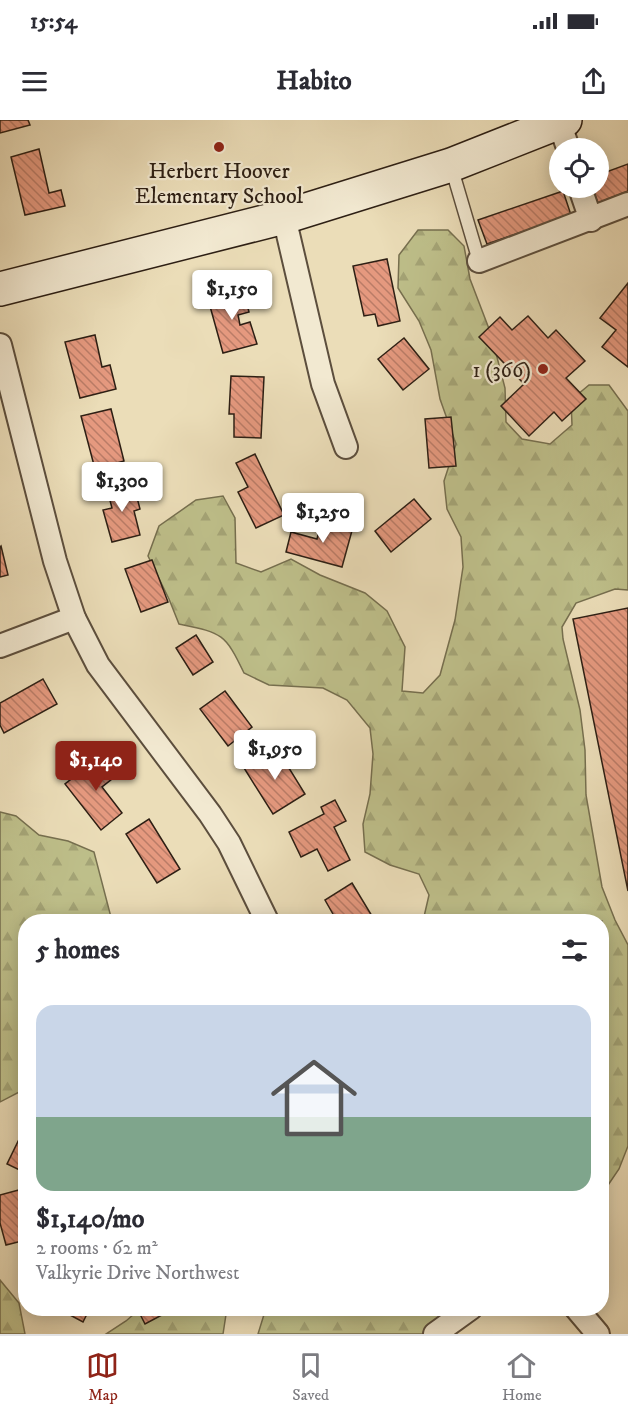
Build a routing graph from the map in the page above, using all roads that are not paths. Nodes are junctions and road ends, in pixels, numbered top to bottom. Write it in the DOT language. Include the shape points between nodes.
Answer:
graph roads {
  1 [pos="564,130"];
  2 [pos="451,165"];
  3 [pos="583,198"];
  4 [pos="628,204"];
  5 [pos="284,218"];
  6 [pos="591,220"];
  7 [pos="479,261"];
  8 [pos="0,289"];
  9 [pos="0,345"];
  10 [pos="346,447"];
  11 [pos="74,618"];
  12 [pos="0,646"];
  13 [pos="264,914"];
  14 [pos="460,1316"];
  15 [pos="583,1316"];
  16 [pos="435,1334"];
  17 [pos="598,1334"];
  1 -- 2 [label="main road"];
  2 -- 5 [label="main road"];
  2 -- 7 [label="lane"];
  3 -- 6 [label="street"];
  4 -- 6 [label="street"];
  5 -- 8 [label="main road"];
  5 -- 10 [label="street" via="323,384"];
  6 -- 7 [label="street"];
  9 -- 11 [label="street" via="55,561"];
  11 -- 12 [label="street"];
  11 -- 13 [label="street" via="98,664 229,843"];
  14 -- 16 [label="street"];
  15 -- 17 [label="street"];
}
